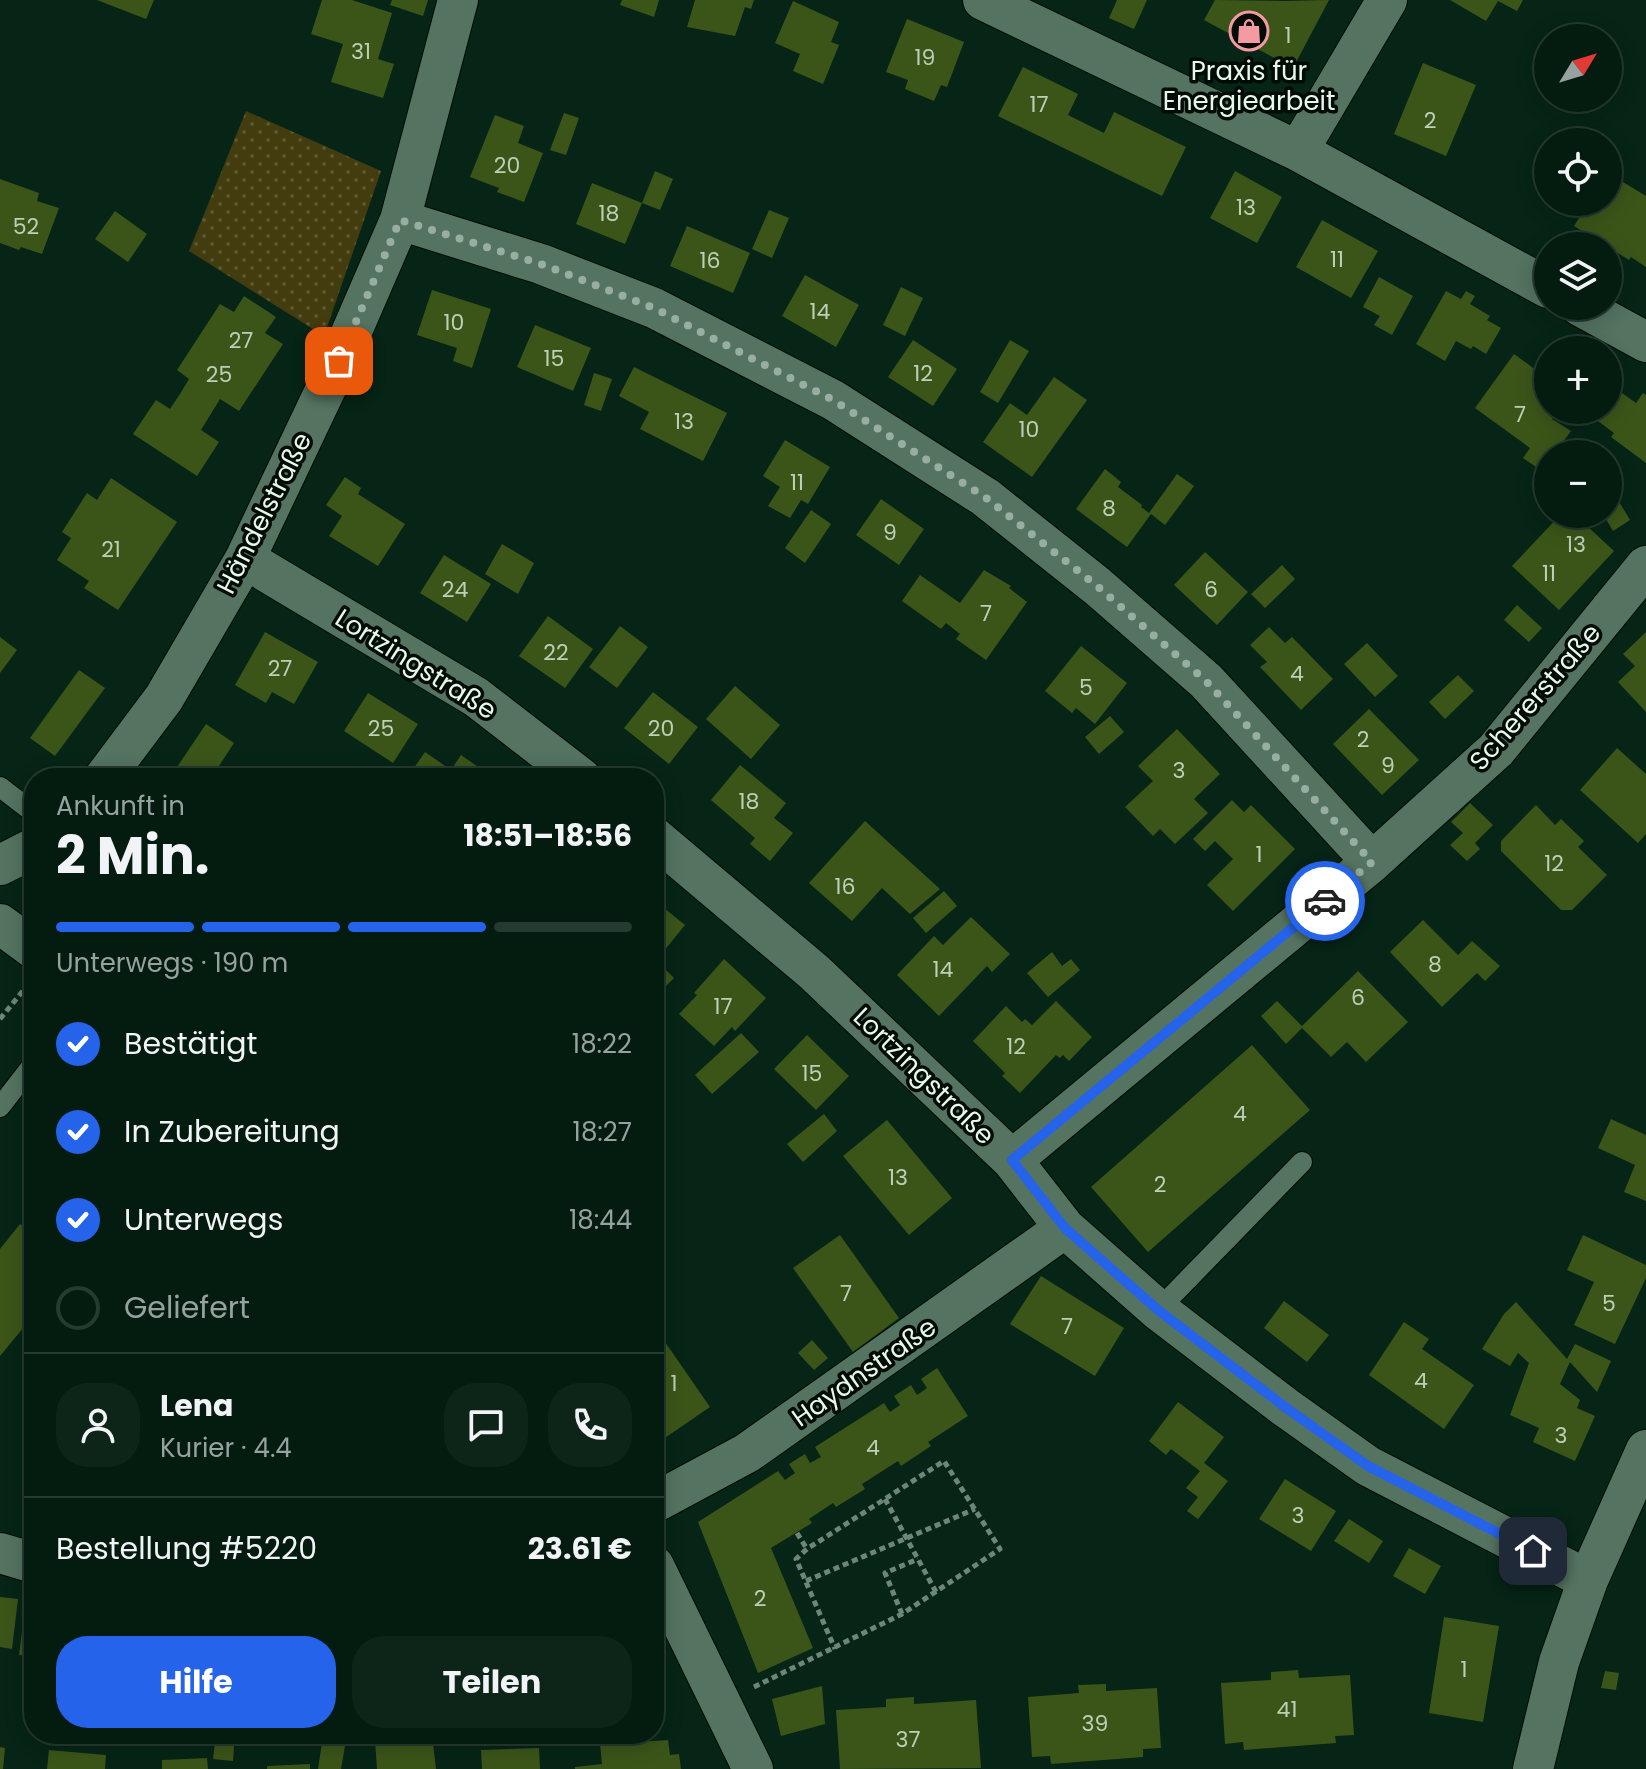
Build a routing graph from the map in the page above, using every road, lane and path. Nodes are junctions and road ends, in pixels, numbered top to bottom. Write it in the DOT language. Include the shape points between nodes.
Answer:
graph roads {
  1 [pos="458,0"];
  2 [pos="983,0"];
  3 [pos="1387,0"];
  4 [pos="1298,151"];
  5 [pos="400,220"];
  6 [pos="1534,280"];
  7 [pos="1606,320"];
  8 [pos="1646,342"];
  9 [pos="245,559"];
  10 [pos="1646,566"];
  11 [pos="112,768"];
  12 [pos="568,768"];
  13 [pos="0,787"];
  14 [pos="24,805"];
  15 [pos="664,845"];
  16 [pos="24,853"];
  17 [pos="1372,862"];
  18 [pos="0,865"];
  19 [pos="0,924"];
  20 [pos="24,942"];
  21 [pos="24,989"];
  22 [pos="0,1019"];
  23 [pos="24,1076"];
  24 [pos="0,1107"];
  25 [pos="1012,1160"];
  26 [pos="1302,1162"];
  27 [pos="1065,1228"];
  28 [pos="1158,1310"];
  29 [pos="1646,1450"];
  30 [pos="664,1498"];
  31 [pos="885,1499"];
  32 [pos="975,1509"];
  33 [pos="797,1533"];
  34 [pos="907,1537"];
  35 [pos="807,1549"];
  36 [pos="0,1553"];
  37 [pos="918,1559"];
  38 [pos="24,1560"];
  39 [pos="1588,1580"];
  40 [pos="806,1581"];
  41 [pos="664,1586"];
  42 [pos="936,1592"];
  43 [pos="902,1614"];
  44 [pos="835,1649"];
  45 [pos="721,1703"];
  46 [pos="753,1769"];
  47 [pos="1533,1769"];
  1 -- 5 [label="street, Händelstraße"];
  2 -- 4 [label="street"];
  3 -- 4 [label="street"];
  4 -- 6 [label="street"];
  5 -- 9 [label="street, Händelstraße"];
  5 -- 17 [label="street" via="541,264 654,308 833,400 985,497 1206,681"];
  7 -- 8 [label="street"];
  9 -- 11 [label="street, Händelstraße" via="164,698"];
  9 -- 12 [label="street, Lortzingstraße" via="476,697"];
  10 -- 17 [label="street, Schererstraße" via="1496,750"];
  13 -- 14 [label="lane"];
  15 -- 25 [label="street, Lortzingstraße" via="814,972"];
  16 -- 18 [label="street"];
  17 -- 25 [label="street, Schererstraße"];
  19 -- 20 [label="street"];
  21 -- 22 [label="path"];
  23 -- 24 [label="lane"];
  25 -- 27 [label="street, Lortzingstraße"];
  26 -- 28 [label="lane"];
  27 -- 28 [label="street, Lortzingstraße"];
  27 -- 30 [label="street, Haydnstraße" via="747,1453"];
  28 -- 39 [label="street, Lortzingstraße" via="1368,1466"];
  29 -- 39 [label="street"];
  31 -- 32 [label="path" via="944,1461"];
  31 -- 34 [label="path"];
  31 -- 35 [label="path"];
  32 -- 34 [label="path"];
  32 -- 42 [label="path" via="1000,1549"];
  33 -- 35 [label="path"];
  34 -- 37 [label="path"];
  34 -- 40 [label="path"];
  35 -- 40 [label="path" via="796,1559"];
  36 -- 38 [label="street"];
  37 -- 42 [label="path"];
  37 -- 43 [label="path" via="885,1573"];
  39 -- 47 [label="street" via="1559,1662"];
  40 -- 44 [label="path"];
  41 -- 45 [label="street"];
  42 -- 43 [label="path"];
  43 -- 44 [label="path"];
  44 -- 45 [label="path"];
  45 -- 46 [label="street"];
}
